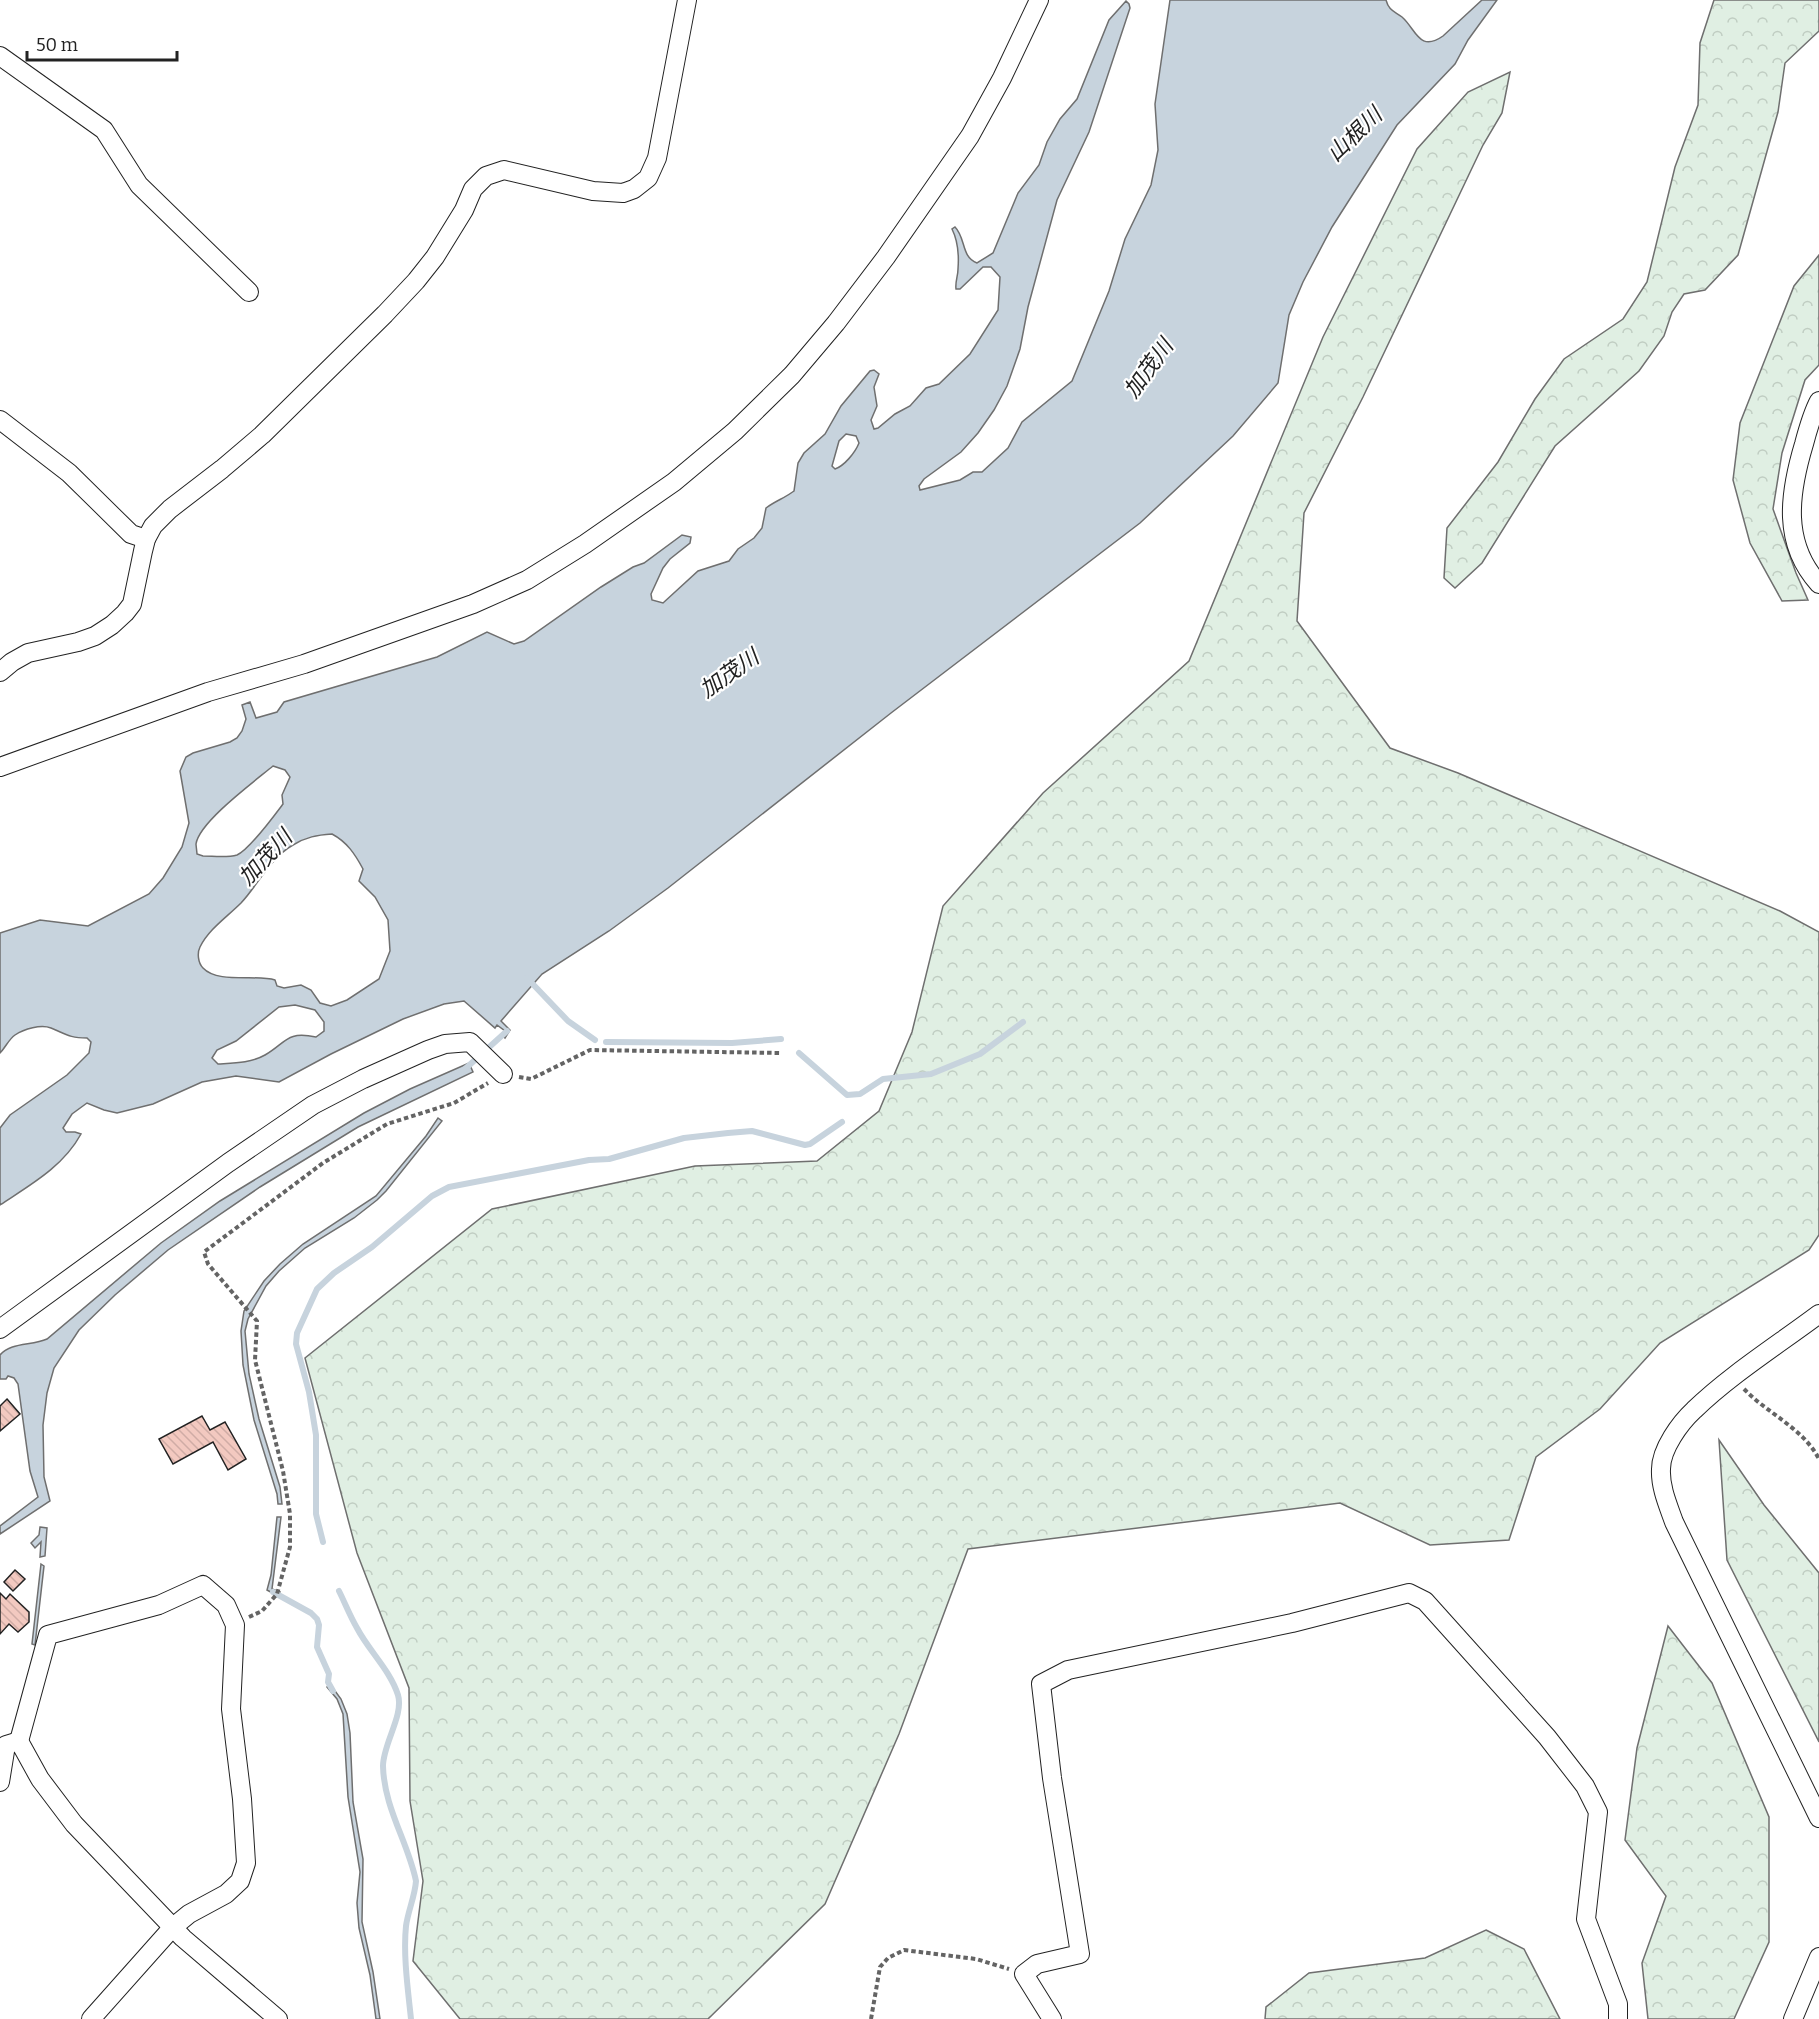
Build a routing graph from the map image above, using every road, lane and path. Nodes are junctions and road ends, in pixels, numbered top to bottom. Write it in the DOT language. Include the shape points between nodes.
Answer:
graph roads {
  1 [pos="687,0"];
  2 [pos="1039,0"];
  3 [pos="0,56"];
  4 [pos="249,292"];
  5 [pos="1819,401"];
  6 [pos="0,420"];
  7 [pos="146,539"];
  8 [pos="1819,584"];
  9 [pos="0,672"];
  10 [pos="0,767"];
  11 [pos="782,1053"];
  12 [pos="503,1074"];
  13 [pos="1819,1314"];
  14 [pos="0,1329"];
  15 [pos="1733,1377"];
  16 [pos="1819,1460"];
  17 [pos="235,1625"];
  18 [pos="19,1741"];
  19 [pos="0,1782"];
  20 [pos="1819,1818"];
  21 [pos="172,1928"];
  22 [pos="1819,1957"];
  23 [pos="1024,1974"];
  24 [pos="91,2019"];
  25 [pos="278,2019"];
  26 [pos="871,2019"];
  27 [pos="1052,2019"];
  28 [pos="1617,2019"];
  29 [pos="1793,2019"];
  1 -- 7 [label="street" via="657,158 648,178 623,193 593,191 504,170 486,176 473,189 435,257 416,281 262,435 170,509"];
  2 -- 10 [label="street" via="970,136 836,323 792,375 735,431 674,482 527,580 473,604 304,664 208,692"];
  3 -- 4 [label="street" via="104,130 139,185"];
  5 -- 8 [label="street" via="1801,452 1791,513 1794,540 1808,572"];
  6 -- 7 [label="street" via="69,473 131,534"];
  7 -- 9 [label="street" via="132,604 112,625 78,642 28,653"];
  11 -- 12 [label="path" via="590,1050 531,1079"];
  12 -- 14 [label="street" via="470,1042 446,1044 363,1079 313,1105 228,1163"];
  12 -- 17 [label="path" via="454,1102 387,1124 323,1163 204,1252 208,1263 257,1321 255,1360 290,1515 290,1547 277,1594 262,1611"];
  13 -- 15 [label="street"];
  15 -- 16 [label="path" via="1795,1429"];
  15 -- 20 [label="street" via="1694,1410 1671,1437 1660,1467 1663,1491 1674,1522"];
  17 -- 18 [label="street" via="226,1605 203,1585 159,1605 48,1635"];
  17 -- 21 [label="street" via="231,1709 243,1799 246,1863 240,1881 226,1894"];
  18 -- 19 [label="street" via="6,1745"];
  18 -- 21 [label="street" via="40,1779 75,1824"];
  21 -- 24 [label="street"];
  21 -- 25 [label="street"];
  22 -- 29 [label="street"];
  23 -- 26 [label="path" via="976,1959 904,1950 880,1967"];
  23 -- 27 [label="street"];
  23 -- 28 [label="street" via="1037,1964 1080,1954 1041,1684 1068,1670 1292,1623 1408,1593 1425,1601 1586,1786 1598,1812 1586,1919 1618,2004"];
}
